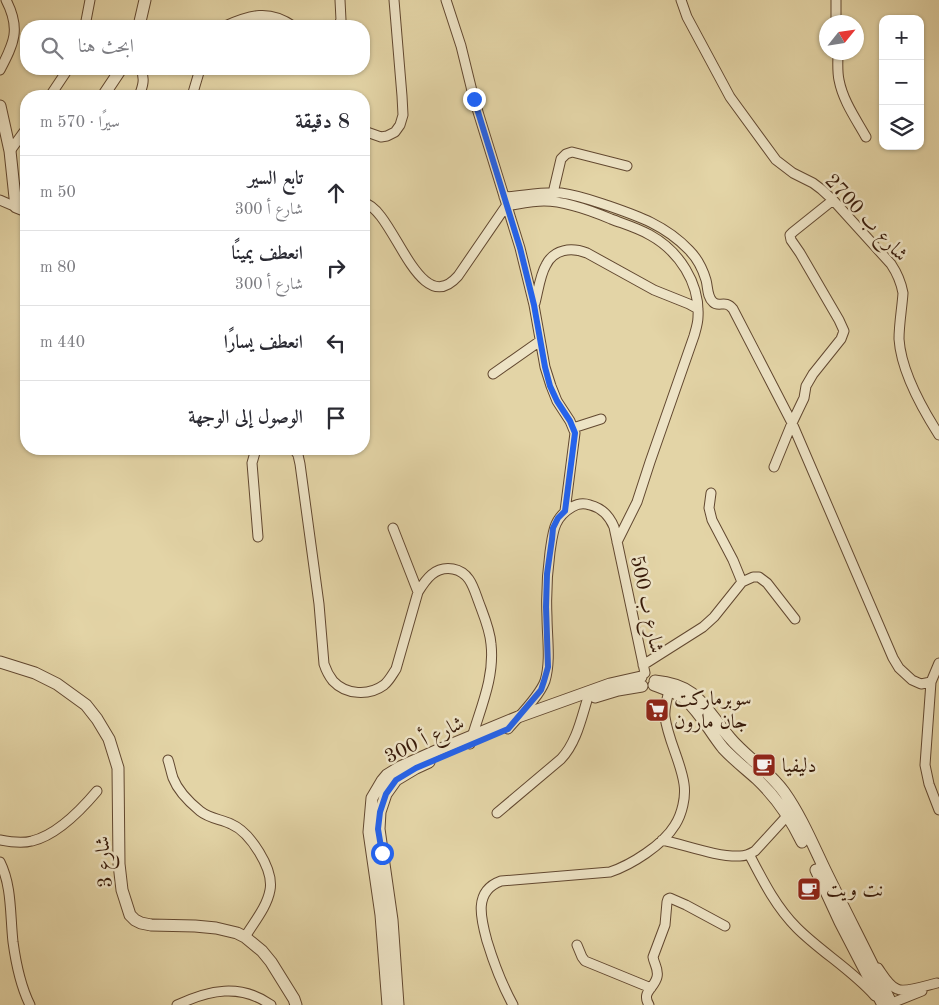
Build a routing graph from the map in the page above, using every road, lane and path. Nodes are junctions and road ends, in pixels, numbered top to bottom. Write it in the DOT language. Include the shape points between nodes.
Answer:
graph roads {
  1 [pos="6,0"];
  2 [pos="90,0"];
  3 [pos="145,0"];
  4 [pos="340,0"];
  5 [pos="394,0"];
  6 [pos="446,0"];
  7 [pos="681,0"];
  8 [pos="836,0"];
  9 [pos="836,15"];
  10 [pos="86,20"];
  11 [pos="140,20"];
  12 [pos="240,20"];
  13 [pos="282,20"];
  14 [pos="341,20"];
  15 [pos="838,60"];
  16 [pos="0,70"];
  17 [pos="64,75"];
  18 [pos="118,75"];
  19 [pos="143,75"];
  20 [pos="198,75"];
  21 [pos="54,90"];
  22 [pos="107,90"];
  23 [pos="141,90"];
  24 [pos="194,90"];
  25 [pos="0,106"];
  26 [pos="370,133"];
  27 [pos="20,137"];
  28 [pos="866,137"];
  29 [pos="10,151"];
  30 [pos="627,166"];
  31 [pos="553,193"];
  32 [pos="578,196"];
  33 [pos="0,200"];
  34 [pos="833,200"];
  35 [pos="505,202"];
  36 [pos="20,204"];
  37 [pos="370,205"];
  38 [pos="576,207"];
  39 [pos="20,209"];
  40 [pos="534,305"];
  41 [pos="698,309"];
  42 [pos="540,341"];
  43 [pos="493,374"];
  44 [pos="601,419"];
  45 [pos="792,423"];
  46 [pos="573,428"];
  47 [pos="939,435"];
  48 [pos="254,455"];
  49 [pos="298,455"];
  50 [pos="774,466"];
  51 [pos="711,493"];
  52 [pos="565,511"];
  53 [pos="393,528"];
  54 [pos="258,537"];
  55 [pos="618,542"];
  56 [pos="742,582"];
  57 [pos="418,592"];
  58 [pos="795,619"];
  59 [pos="0,662"];
  60 [pos="939,664"];
  61 [pos="646,678"];
  62 [pos="931,682"];
  63 [pos="669,691"];
  64 [pos="589,695"];
  65 [pos="702,710"];
  66 [pos="518,717"];
  67 [pos="508,729"];
  68 [pos="471,740"];
  69 [pos="168,760"];
  70 [pos="97,791"];
  71 [pos="939,810"];
  72 [pos="497,812"];
  73 [pos="791,813"];
  74 [pos="0,840"];
  75 [pos="662,840"];
  76 [pos="749,854"];
  77 [pos="0,862"];
  78 [pos="725,926"];
  79 [pos="245,937"];
  80 [pos="577,945"];
  81 [pos="868,957"];
  82 [pos="391,978"];
  83 [pos="938,982"];
  84 [pos="651,988"];
  85 [pos="504,989"];
  86 [pos="30,1005"];
  87 [pos="177,1005"];
  88 [pos="270,1005"];
  89 [pos="296,1005"];
  90 [pos="388,1005"];
  91 [pos="398,1005"];
  92 [pos="513,1005"];
  93 [pos="520,1005"];
  94 [pos="649,1005"];
  95 [pos="887,1005"];
  1 -- 16 [label="street" via="15,25 11,49"];
  2 -- 10 [label="street"];
  3 -- 11 [label="street"];
  4 -- 14 [label="street"];
  5 -- 26 [label="street" via="403,114 395,132 381,137"];
  6 -- 35 [label="street"];
  7 -- 34 [label="street, شارع ب 2700" via="730,97 776,160"];
  8 -- 9 [label="street"];
  12 -- 13 [label="street" via="269,15"];
  15 -- 28 [label="street" via="842,90"];
  17 -- 21 [label="street"];
  18 -- 22 [label="street"];
  19 -- 23 [label="street"];
  20 -- 24 [label="street"];
  25 -- 29 [label="street"];
  27 -- 29 [label="street"];
  29 -- 36 [label="street"];
  30 -- 31 [label="street" via="572,152 566,154 561,159"];
  31 -- 32 [label="street"];
  31 -- 35 [label="street"];
  32 -- 38 [label="street"];
  32 -- 45 [label="street" via="656,224 690,251 700,264 714,304 729,304 733,308"];
  33 -- 39 [label="street"];
  34 -- 45 [label="street" via="790,235 844,331 806,386"];
  34 -- 47 [label="street, شارع ب 2700" via="899,278 903,293 899,340 905,366"];
  35 -- 37 [label="street" via="458,276 441,286 431,284 413,268 382,218"];
  35 -- 38 [label="street" via="546,201"];
  35 -- 40 [label="street"];
  38 -- 41 [label="street" via="650,234 675,253 686,270"];
  40 -- 41 [label="street" via="545,266 556,254 571,249 587,253 654,290"];
  40 -- 42 [label="street"];
  41 -- 55 [label="street" via="694,336 637,502"];
  42 -- 43 [label="street"];
  42 -- 46 [label="street" via="550,386"];
  44 -- 46 [label="street"];
  45 -- 50 [label="street"];
  45 -- 62 [label="street" via="898,668 921,684"];
  46 -- 52 [label="street"];
  48 -- 54 [label="street" via="252,464"];
  49 -- 57 [label="street" via="324,664 340,687 358,693 367,692 376,690 391,678"];
  51 -- 56 [label="street" via="709,508 712,520"];
  52 -- 55 [label="street, شارع ب 500" via="575,505 596,506 610,519"];
  52 -- 66 [label="street" via="553,528 547,574 548,667 541,690"];
  53 -- 57 [label="street"];
  55 -- 61 [label="street, شارع ب 500"];
  56 -- 58 [label="street" via="753,577 763,579"];
  56 -- 61 [label="street" via="714,617"];
  57 -- 68 [label="street" via="435,571 459,571 471,582 489,630 491,672"];
  59 -- 79 [label="street, شارع 3" via="56,684 79,700 97,719 109,739 118,768 119,864 122,890 130,915 151,925 195,926 226,930"];
  60 -- 62 [label="street"];
  61 -- 63 [label="street, شارع أ 300"];
  61 -- 64 [label="street, شارع أ 300" via="610,684"];
  61 -- 65 [label="street, شارع أ 300" via="684,687 698,698"];
  62 -- 71 [label="street" via="925,765"];
  63 -- 65 [label="street, شارع أ 300"];
  63 -- 75 [label="street" via="665,716 685,787 676,825"];
  64 -- 66 [label="street, شارع أ 300"];
  64 -- 67 [label="street, شارع أ 300"];
  64 -- 72 [label="street" via="568,752"];
  65 -- 73 [label="street, شارع أ 300" via="724,749 748,763 767,789"];
  66 -- 67 [label="street"];
  66 -- 68 [label="street, شارع أ 300"];
  67 -- 68 [label="street, شارع أ 300"];
  68 -- 82 [label="street, شارع أ 300" via="400,767 387,775 372,798 369,832 377,854 381,915"];
  69 -- 79 [label="street" via="173,779 200,812 241,830 265,862 271,889 266,904"];
  70 -- 74 [label="street" via="78,812 47,835 32,842"];
  73 -- 76 [label="street"];
  73 -- 81 [label="street, شارع أ 300"];
  73 -- 95 [label="street, شارع أ 300" via="840,922"];
  75 -- 76 [label="street" via="723,854"];
  75 -- 85 [label="street" via="641,856 610,872 493,884 484,896 481,919"];
  76 -- 95 [label="street" via="774,900 792,923"];
  77 -- 86 [label="street" via="12,911 21,983"];
  78 -- 84 [label="street" via="669,898 665,924 653,957 658,973"];
  79 -- 89 [label="street, شارع 3" via="271,962"];
  80 -- 84 [label="street" via="585,961"];
  81 -- 83 [label="street" via="897,989"];
  81 -- 95 [label="street, شارع أ 300"];
  82 -- 90 [label="street, شارع أ 300"];
  82 -- 91 [label="street, شارع أ 300"];
  83 -- 95 [label="street"];
  84 -- 94 [label="street" via="646,996"];
  85 -- 92 [label="street"];
  85 -- 93 [label="street"];
  87 -- 88 [label="street" via="207,993 225,990 242,992"];
}
